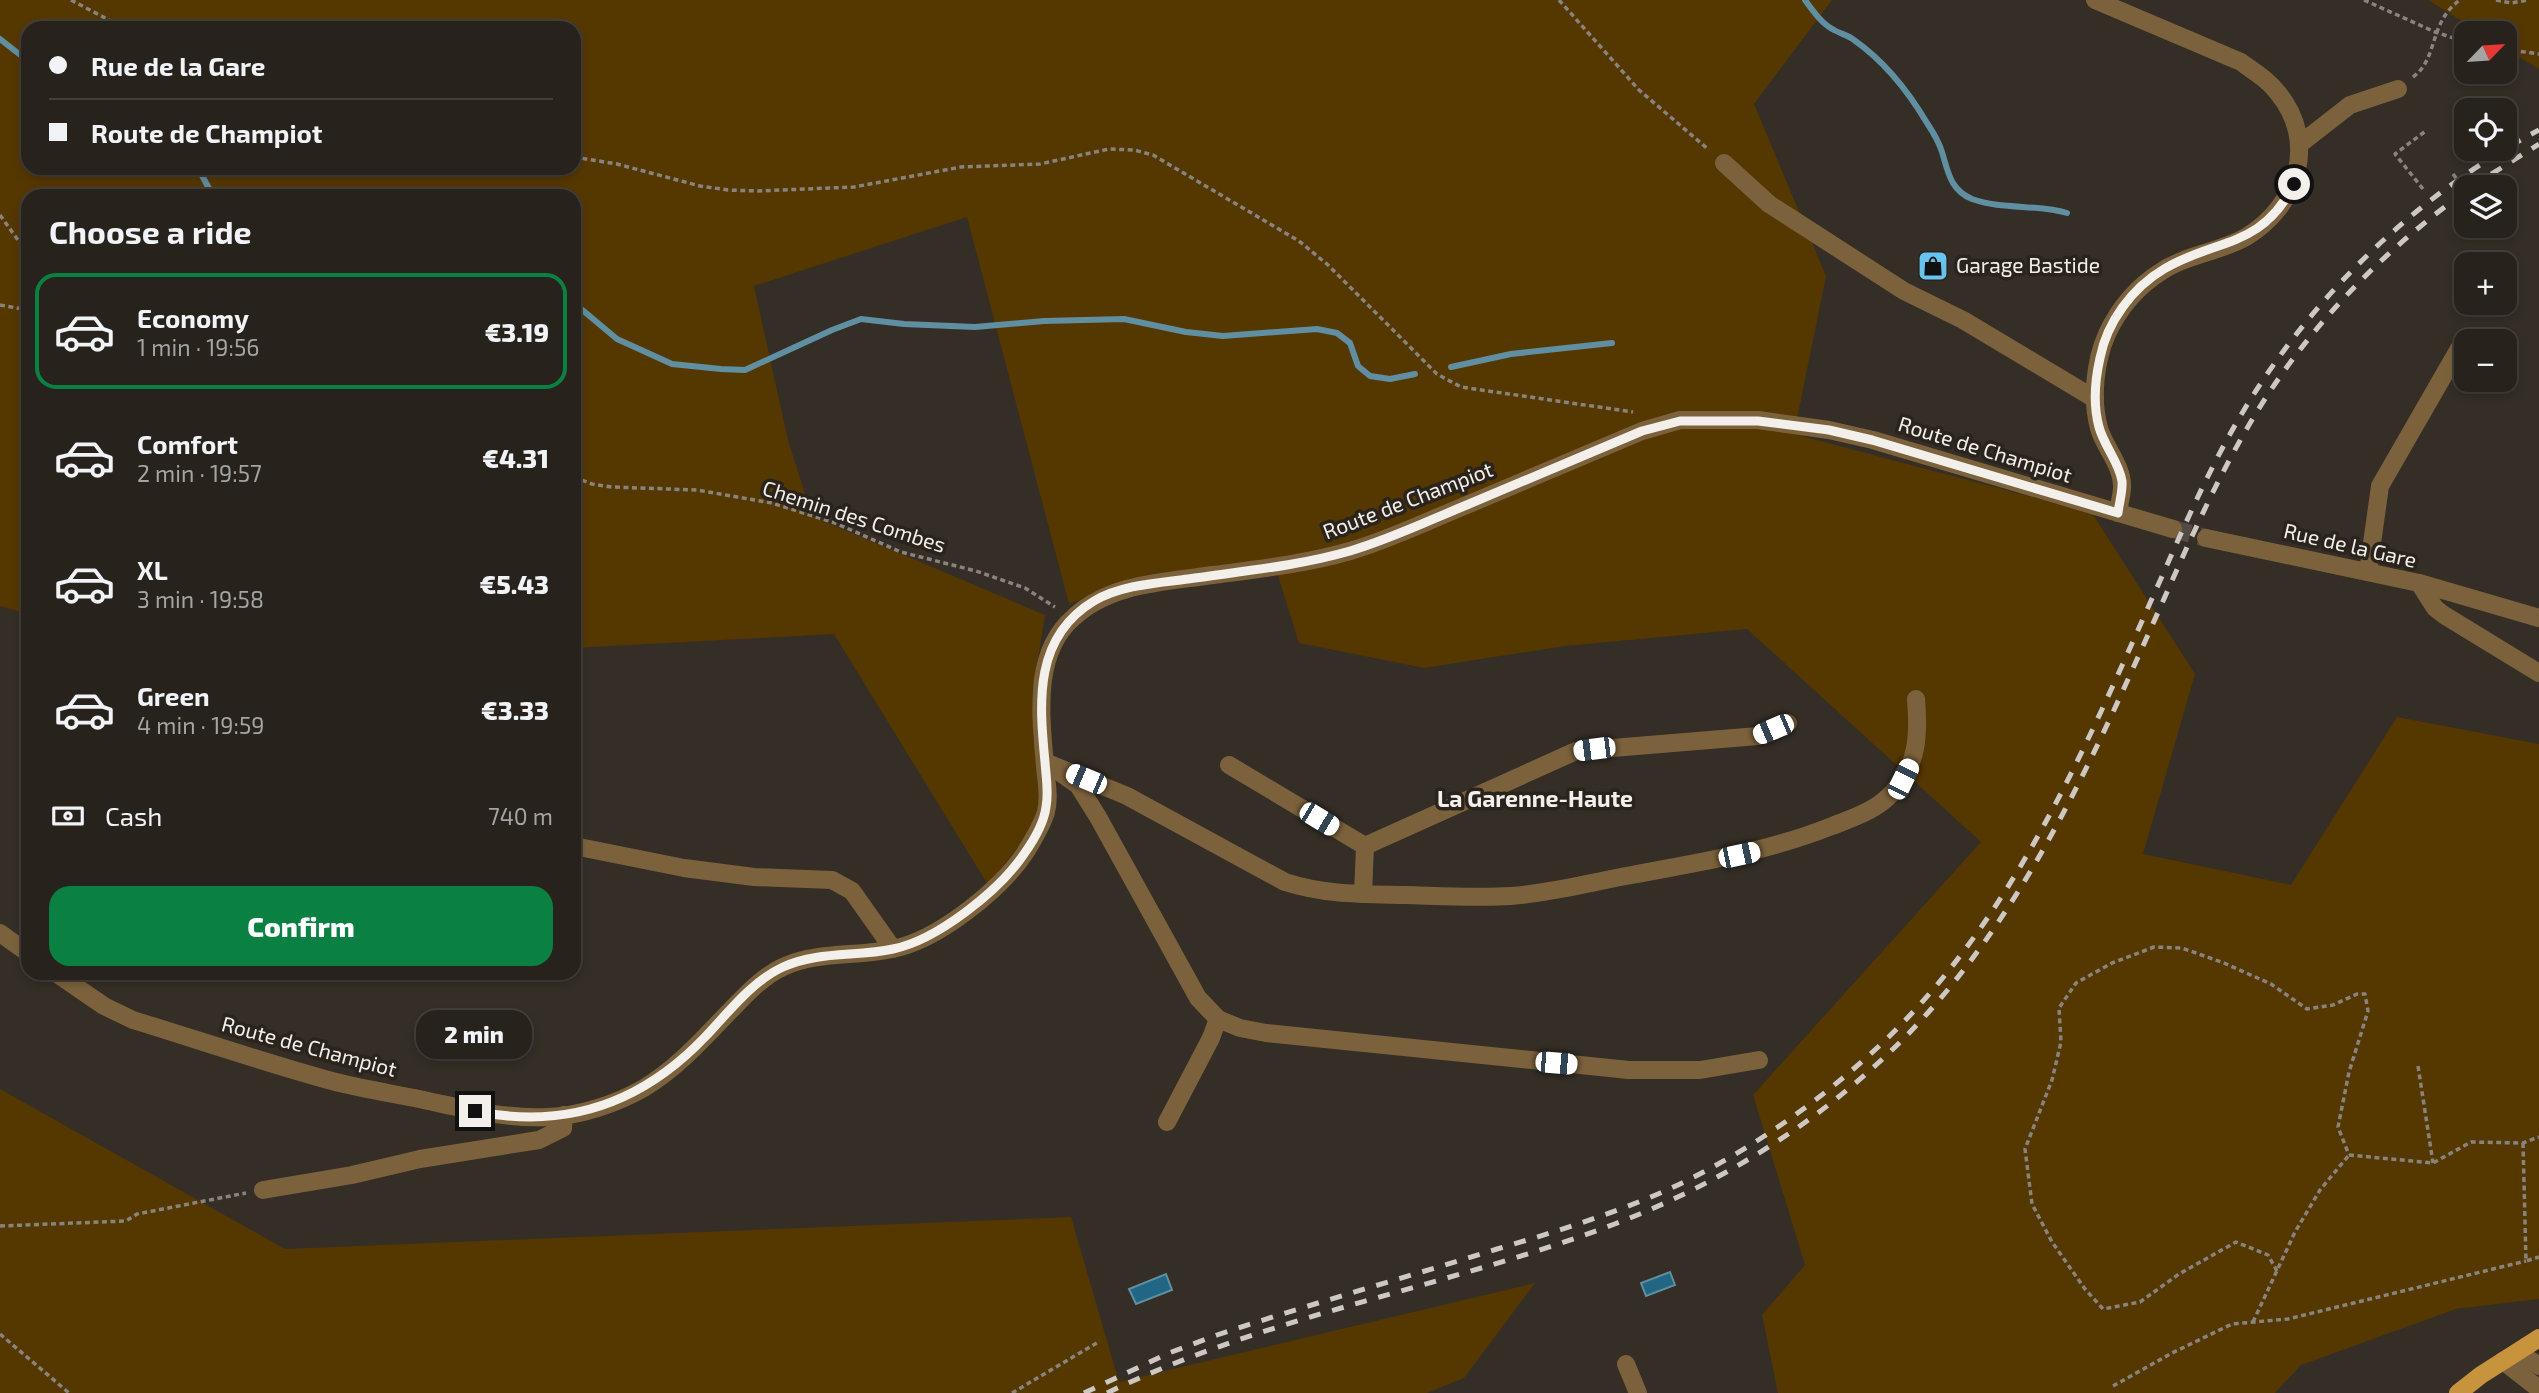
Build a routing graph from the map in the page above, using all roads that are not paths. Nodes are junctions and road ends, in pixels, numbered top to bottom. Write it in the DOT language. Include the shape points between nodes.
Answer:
graph roads {
  1 [pos="2095,0"];
  2 [pos="2398,89"];
  3 [pos="2300,144"];
  4 [pos="1724,163"];
  5 [pos="2454,356"];
  6 [pos="2095,399"];
  7 [pos="2118,513"];
  8 [pos="2172,529"];
  9 [pos="2206,538"];
  10 [pos="2368,572"];
  11 [pos="2419,583"];
  12 [pos="2539,618"];
  13 [pos="2539,673"];
  14 [pos="1916,699"];
  15 [pos="1788,723"];
  16 [pos="1045,762"];
  17 [pos="1229,765"];
  18 [pos="1365,846"];
  19 [pos="581,847"];
  20 [pos="1363,894"];
  21 [pos="0,933"];
  22 [pos="21,948"];
  23 [pos="893,949"];
  24 [pos="66,980"];
  25 [pos="1217,1019"];
  26 [pos="1759,1060"];
  27 [pos="564,1115"];
  28 [pos="1167,1122"];
  29 [pos="263,1190"];
  30 [pos="2539,1338"];
  31 [pos="2503,1361"];
  32 [pos="1626,1364"];
  33 [pos="2539,1366"];
  34 [pos="2539,1389"];
  35 [pos="1638,1393"];
  36 [pos="2458,1393"];
  1 -- 3 [label="street" via="2241,62 2261,76 2288,107"];
  2 -- 3 [label="street" via="2350,105"];
  3 -- 6 [label="street" via="2294,184 2263,224 2236,241 2164,269 2126,304 2103,344"];
  4 -- 6 [label="street" via="1769,204 1904,291 1963,320"];
  5 -- 10 [label="street" via="2380,486"];
  6 -- 7 [label="street" via="2099,428 2121,480"];
  7 -- 8 [label="street"];
  7 -- 16 [label="street, Route de Champiot" via="1829,430 1758,421 1680,421 1642,431 1354,550 1304,563 1117,591 1095,601 1056,638 1045,667 1041,703"];
  9 -- 10 [label="street, Rue de la Gare"];
  10 -- 11 [label="street, Rue de la Gare"];
  11 -- 12 [label="street"];
  11 -- 13 [label="street, Rue de la Gare" via="2444,615"];
  14 -- 20 [label="street" via="1919,734 1914,757 1892,794 1853,819 1787,843 1720,860 1513,896"];
  15 -- 18 [label="street" via="1758,736 1576,751"];
  16 -- 20 [label="street" via="1127,796 1285,882 1326,893"];
  16 -- 23 [label="street, Route de Champiot" via="1046,810 1023,857 966,912 919,940"];
  16 -- 25 [label="street" via="1078,785 1182,972"];
  17 -- 18 [label="street"];
  18 -- 20 [label="street"];
  19 -- 23 [label="street" via="754,877 832,880 852,891"];
  21 -- 22 [label="street"];
  23 -- 27 [label="street, Route de Champiot" via="826,955 780,968 744,996 668,1072 601,1107"];
  24 -- 27 [label="street, Route de Champiot" via="133,1020 332,1081 499,1116"];
  25 -- 26 [label="street" via="1266,1034 1629,1070 1700,1070"];
  25 -- 28 [label="street"];
  27 -- 29 [label="street" via="563,1128 539,1140"];
  30 -- 31 [label="main road"];
  31 -- 33 [label="street" via="2530,1360"];
  31 -- 34 [label="street"];
  31 -- 36 [label="main road"];
  32 -- 35 [label="street"];
}
